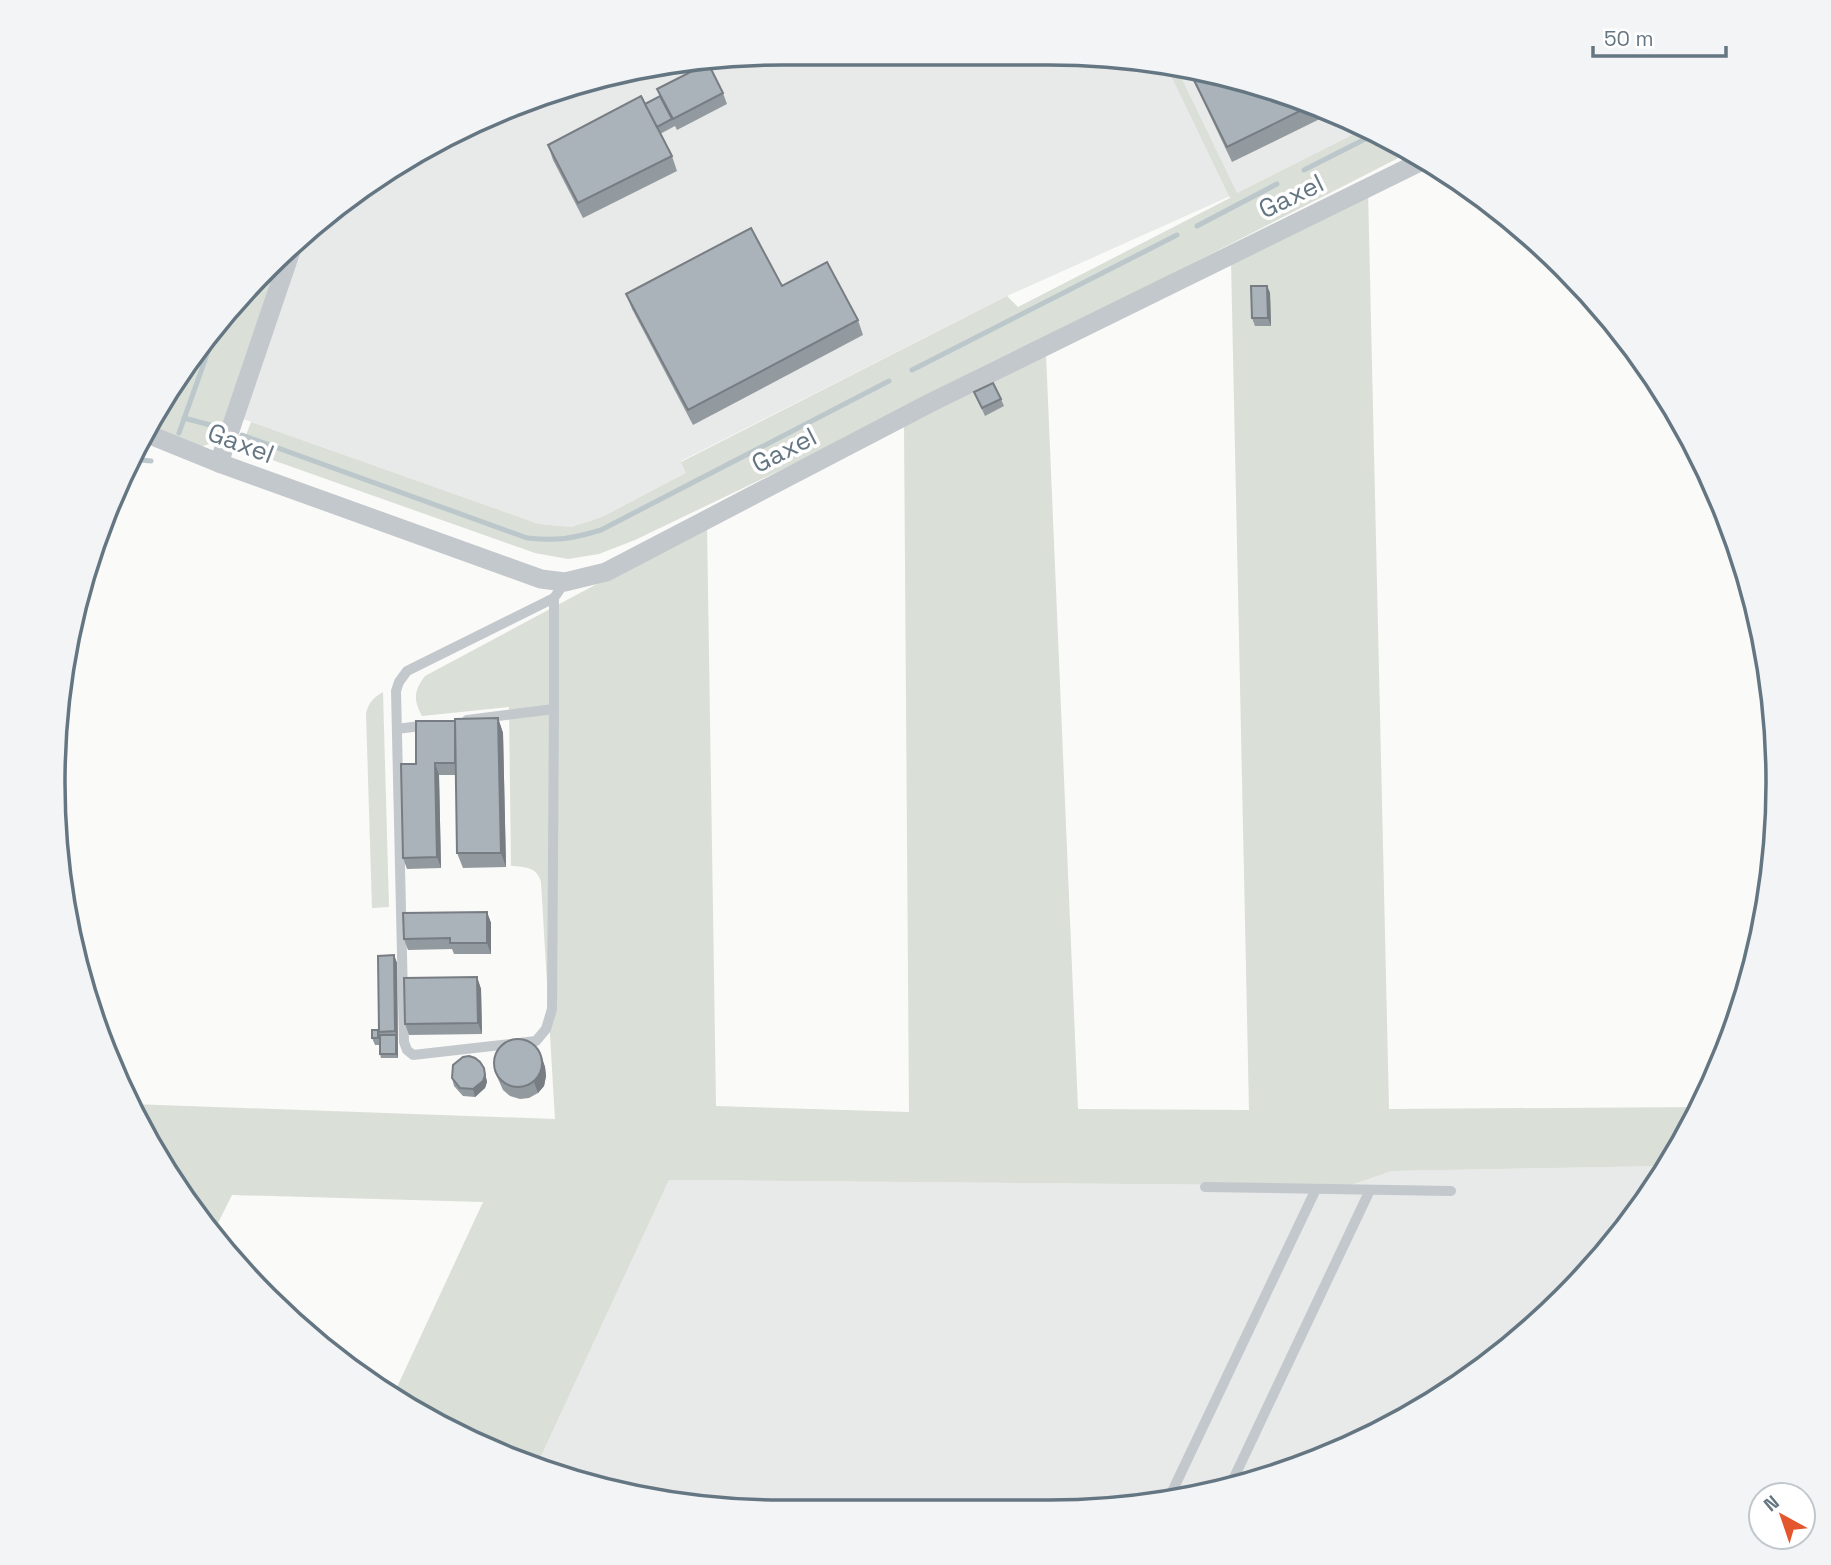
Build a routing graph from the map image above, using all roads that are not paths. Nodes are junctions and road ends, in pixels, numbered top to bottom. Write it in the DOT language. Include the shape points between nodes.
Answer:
graph roads {
  1 [pos="1414,165"];
  2 [pos="286,265"];
  3 [pos="154,437"];
  4 [pos="219,463"];
  5 [pos="560,590"];
  6 [pos="554,709"];
  7 [pos="463,720"];
  8 [pos="436,724"];
  9 [pos="397,729"];
  10 [pos="1205,1187"];
  11 [pos="1316,1189"];
  12 [pos="1370,1190"];
  13 [pos="1451,1191"];
  14 [pos="1235,1476"];
  15 [pos="1174,1489"];
  1 -- 5 [label="street, Gaxel" via="930,403 606,572"];
  2 -- 4 [label="street"];
  3 -- 4 [label="street, Gaxel"];
  4 -- 5 [label="street, Gaxel" via="541,579"];
  5 -- 6 [label="lane"];
  5 -- 9 [label="lane" via="407,671 396,691"];
  6 -- 7 [label="lane"];
  6 -- 9 [label="lane" via="552,1009 546,1029 536,1041 413,1055 407,1050"];
  8 -- 9 [label="lane"];
  10 -- 11 [label="lane"];
  11 -- 12 [label="lane"];
  11 -- 15 [label="lane"];
  12 -- 13 [label="lane"];
  12 -- 14 [label="lane"];
}
